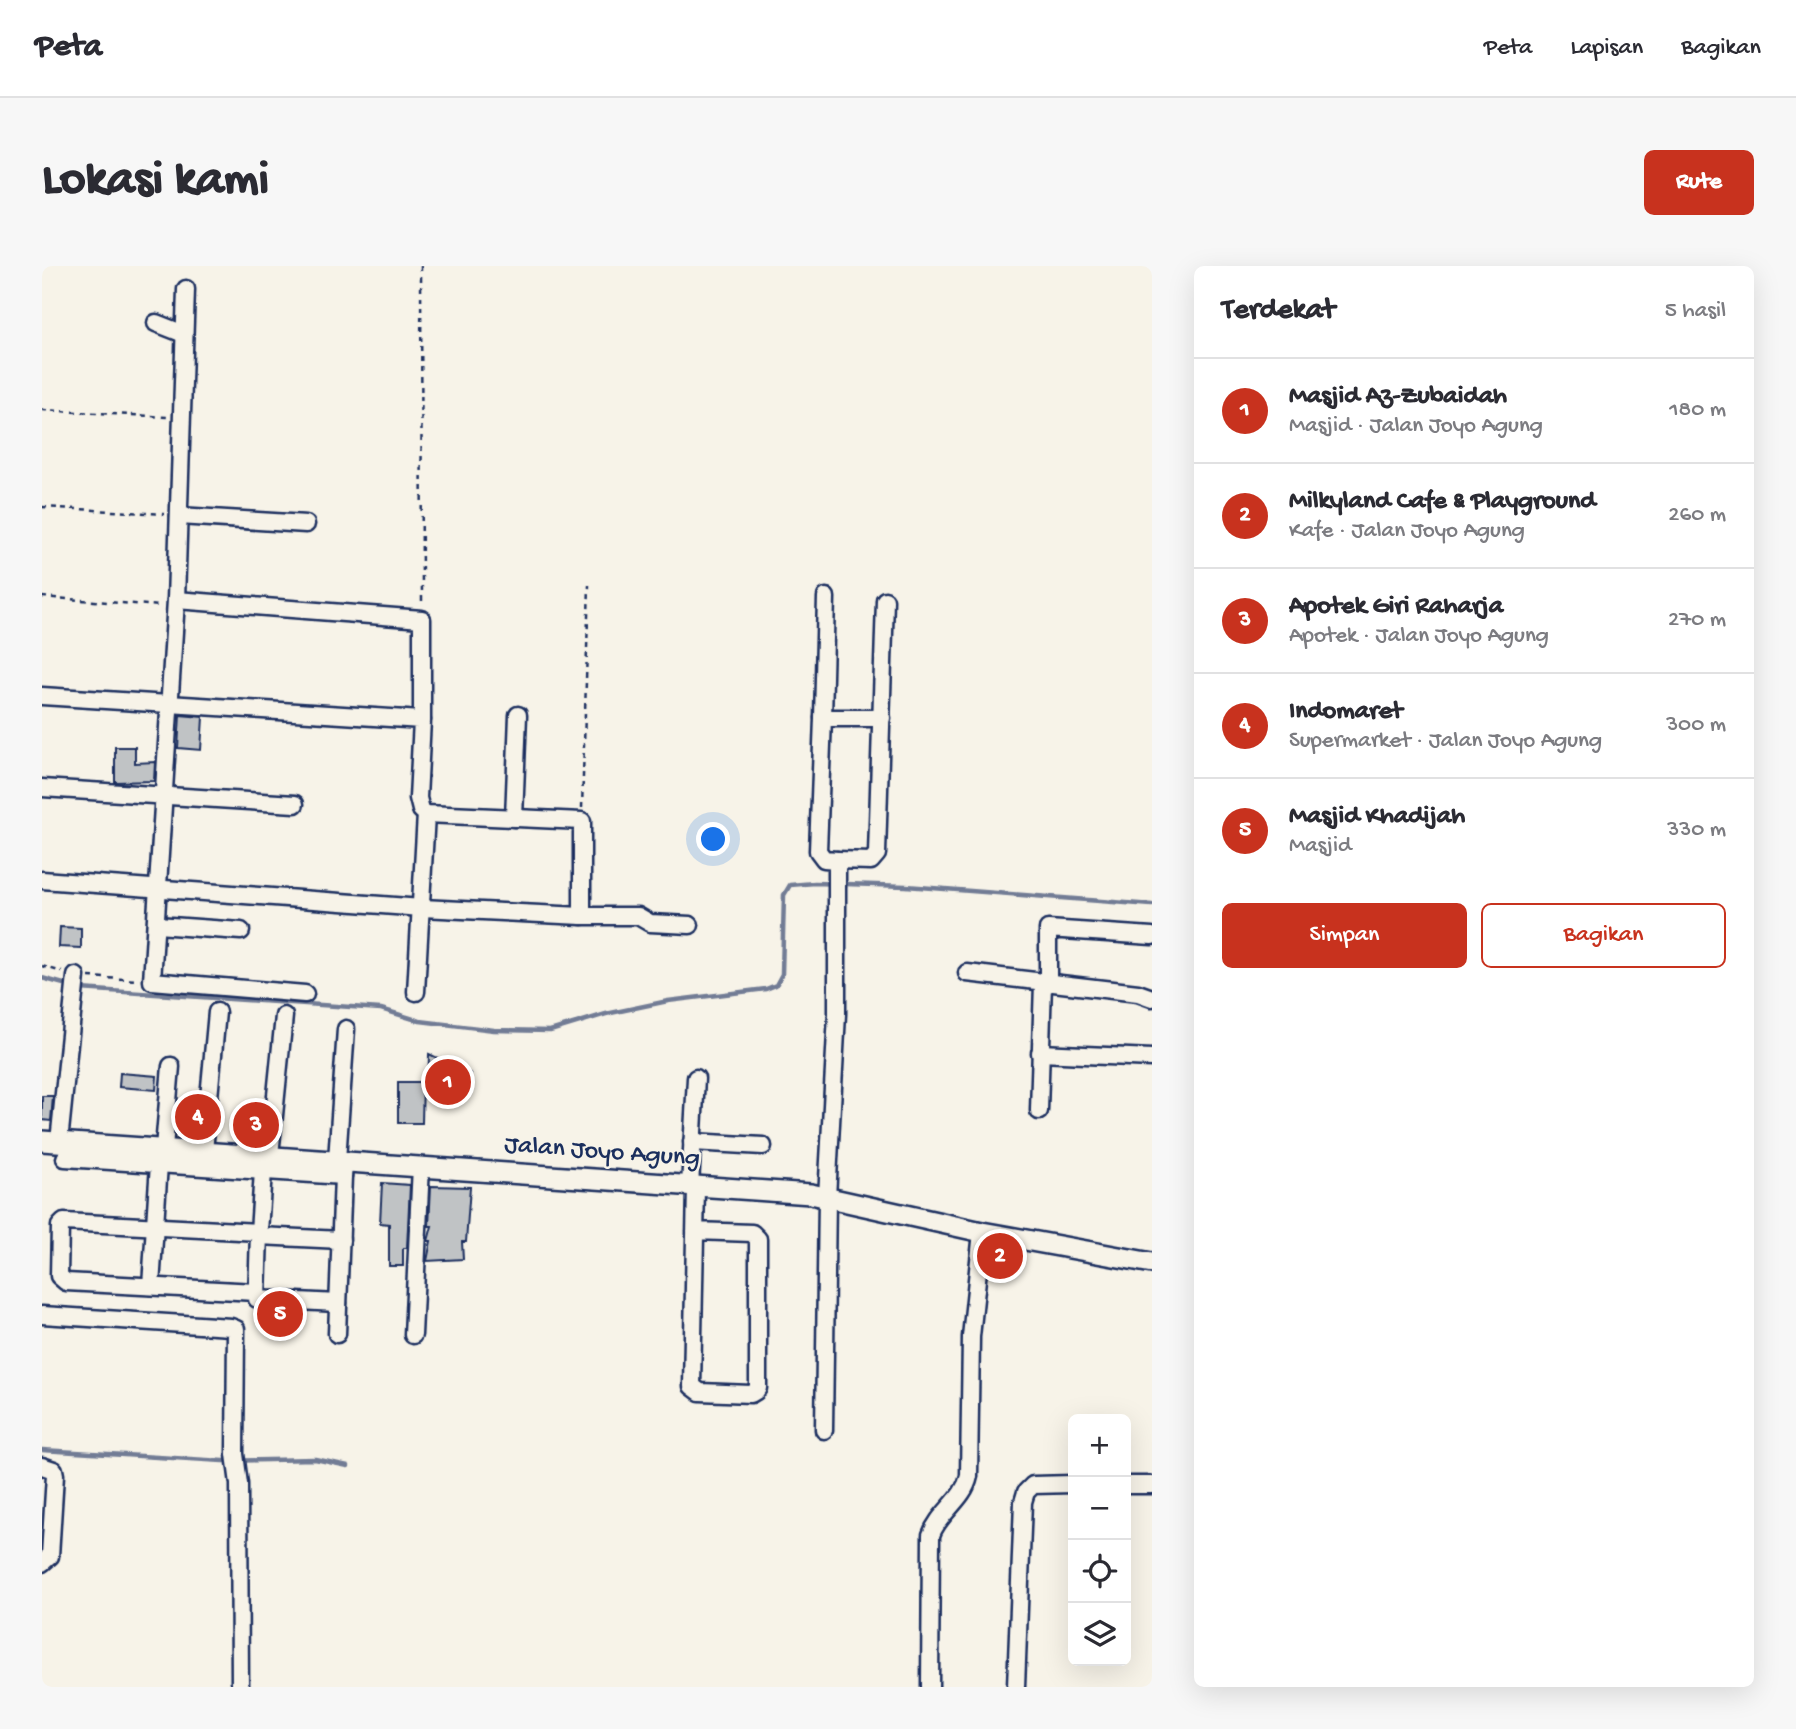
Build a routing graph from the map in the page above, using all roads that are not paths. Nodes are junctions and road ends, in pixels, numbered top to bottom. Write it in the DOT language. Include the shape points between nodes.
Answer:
graph roads {
  1 [pos="186,289"];
  2 [pos="156,323"];
  3 [pos="184,334"];
  4 [pos="179,516"];
  5 [pos="306,524"];
  6 [pos="826,597"];
  7 [pos="885,600"];
  8 [pos="176,604"];
  9 [pos="42,696"];
  10 [pos="170,705"];
  11 [pos="518,715"];
  12 [pos="823,718"];
  13 [pos="882,718"];
  14 [pos="422,720"];
  15 [pos="42,788"];
  16 [pos="164,796"];
  17 [pos="295,804"];
  18 [pos="426,814"];
  19 [pos="514,818"];
  20 [pos="837,876"];
  21 [pos="42,880"];
  22 [pos="160,889"];
  23 [pos="422,908"];
  24 [pos="582,916"];
  25 [pos="157,925"];
  26 [pos="690,925"];
  27 [pos="241,931"];
  28 [pos="1152,936"];
  29 [pos="967,974"];
  30 [pos="75,983"];
  31 [pos="1045,984"];
  32 [pos="415,992"];
  33 [pos="305,994"];
  34 [pos="1152,998"];
  35 [pos="217,1012"];
  36 [pos="284,1016"];
  37 [pos="346,1029"];
  38 [pos="1040,1053"];
  39 [pos="1152,1058"];
  40 [pos="171,1066"];
  41 [pos="696,1078"];
  42 [pos="1039,1111"];
  43 [pos="692,1142"];
  44 [pos="763,1146"];
  45 [pos="55,1147"];
  46 [pos="204,1151"];
  47 [pos="162,1156"];
  48 [pos="267,1163"];
  49 [pos="342,1165"];
  50 [pos="421,1166"];
  51 [pos="693,1186"];
  52 [pos="827,1197"];
  53 [pos="154,1228"];
  54 [pos="695,1231"];
  55 [pos="982,1232"];
  56 [pos="259,1234"];
  57 [pos="341,1240"];
  58 [pos="1152,1264"];
  59 [pos="151,1286"];
  60 [pos="256,1292"];
  61 [pos="338,1303"];
  62 [pos="42,1315"];
  63 [pos="337,1334"];
  64 [pos="413,1335"];
  65 [pos="824,1430"];
  66 [pos="42,1466"];
  67 [pos="1068,1484"];
  68 [pos="1131,1485"];
  69 [pos="1152,1485"];
  70 [pos="42,1563"];
  71 [pos="240,1687"];
  72 [pos="930,1687"];
  73 [pos="1016,1687"];
  1 -- 3 [label="street"];
  2 -- 3 [label="street"];
  3 -- 4 [label="street"];
  4 -- 5 [label="street"];
  4 -- 8 [label="street"];
  6 -- 12 [label="street"];
  7 -- 13 [label="street"];
  8 -- 10 [label="street"];
  8 -- 14 [label="street" via="422,619"];
  9 -- 10 [label="street"];
  10 -- 14 [label="street"];
  10 -- 16 [label="street"];
  11 -- 19 [label="street"];
  12 -- 13 [label="street"];
  12 -- 20 [label="street" via="818,851"];
  13 -- 20 [label="street" via="877,854"];
  14 -- 18 [label="street" via="418,798"];
  15 -- 16 [label="street"];
  16 -- 17 [label="street"];
  16 -- 22 [label="street"];
  18 -- 19 [label="street"];
  18 -- 23 [label="street"];
  19 -- 24 [label="street" via="582,821"];
  20 -- 52 [label="street" via="837,1014"];
  21 -- 22 [label="street"];
  22 -- 23 [label="street"];
  22 -- 25 [label="street"];
  23 -- 24 [label="street"];
  23 -- 32 [label="street"];
  24 -- 26 [label="street" via="638,916 650,923"];
  25 -- 27 [label="street"];
  25 -- 33 [label="street" via="152,981"];
  28 -- 31 [label="street" via="1048,929"];
  29 -- 31 [label="street"];
  30 -- 45 [label="street"];
  31 -- 34 [label="street"];
  31 -- 38 [label="street"];
  35 -- 46 [label="street"];
  36 -- 48 [label="street"];
  37 -- 49 [label="street"];
  38 -- 39 [label="street"];
  38 -- 42 [label="street"];
  40 -- 47 [label="street"];
  41 -- 43 [label="street"];
  43 -- 44 [label="street"];
  43 -- 51 [label="street"];
  45 -- 47 [label="main road, Jalan Joyo Agung"];
  46 -- 47 [label="main road, Jalan Joyo Agung"];
  46 -- 48 [label="main road, Jalan Joyo Agung"];
  47 -- 48 [label="street"];
  47 -- 53 [label="street"];
  48 -- 49 [label="main road, Jalan Joyo Agung"];
  48 -- 56 [label="street"];
  49 -- 50 [label="main road, Jalan Joyo Agung"];
  49 -- 57 [label="street"];
  50 -- 51 [label="main road, Jalan Joyo Agung"];
  50 -- 64 [label="street"];
  51 -- 52 [label="main road, Jalan Joyo Agung"];
  51 -- 54 [label="street"];
  52 -- 55 [label="main road, Jalan Joyo Agung"];
  52 -- 65 [label="street"];
  53 -- 56 [label="street"];
  53 -- 59 [label="street"];
  53 -- 59 [label="street" via="64,1222 60,1226 61,1280"];
  54 -- 54 [label="street" via="692,1386 700,1392 751,1394 758,1388 758,1239 752,1233"];
  55 -- 58 [label="main road, Jalan Joyo Agung"];
  55 -- 72 [label="street" via="971,1337 969,1476 931,1535"];
  56 -- 57 [label="street"];
  56 -- 60 [label="street"];
  57 -- 61 [label="street"];
  59 -- 60 [label="street"];
  60 -- 61 [label="street" via="257,1299"];
  61 -- 63 [label="street"];
  62 -- 71 [label="street" via="236,1329"];
  66 -- 70 [label="street" via="51,1467 55,1475 50,1556"];
  67 -- 73 [label="street" via="1033,1485 1023,1502"];
  68 -- 69 [label="street"];
}
